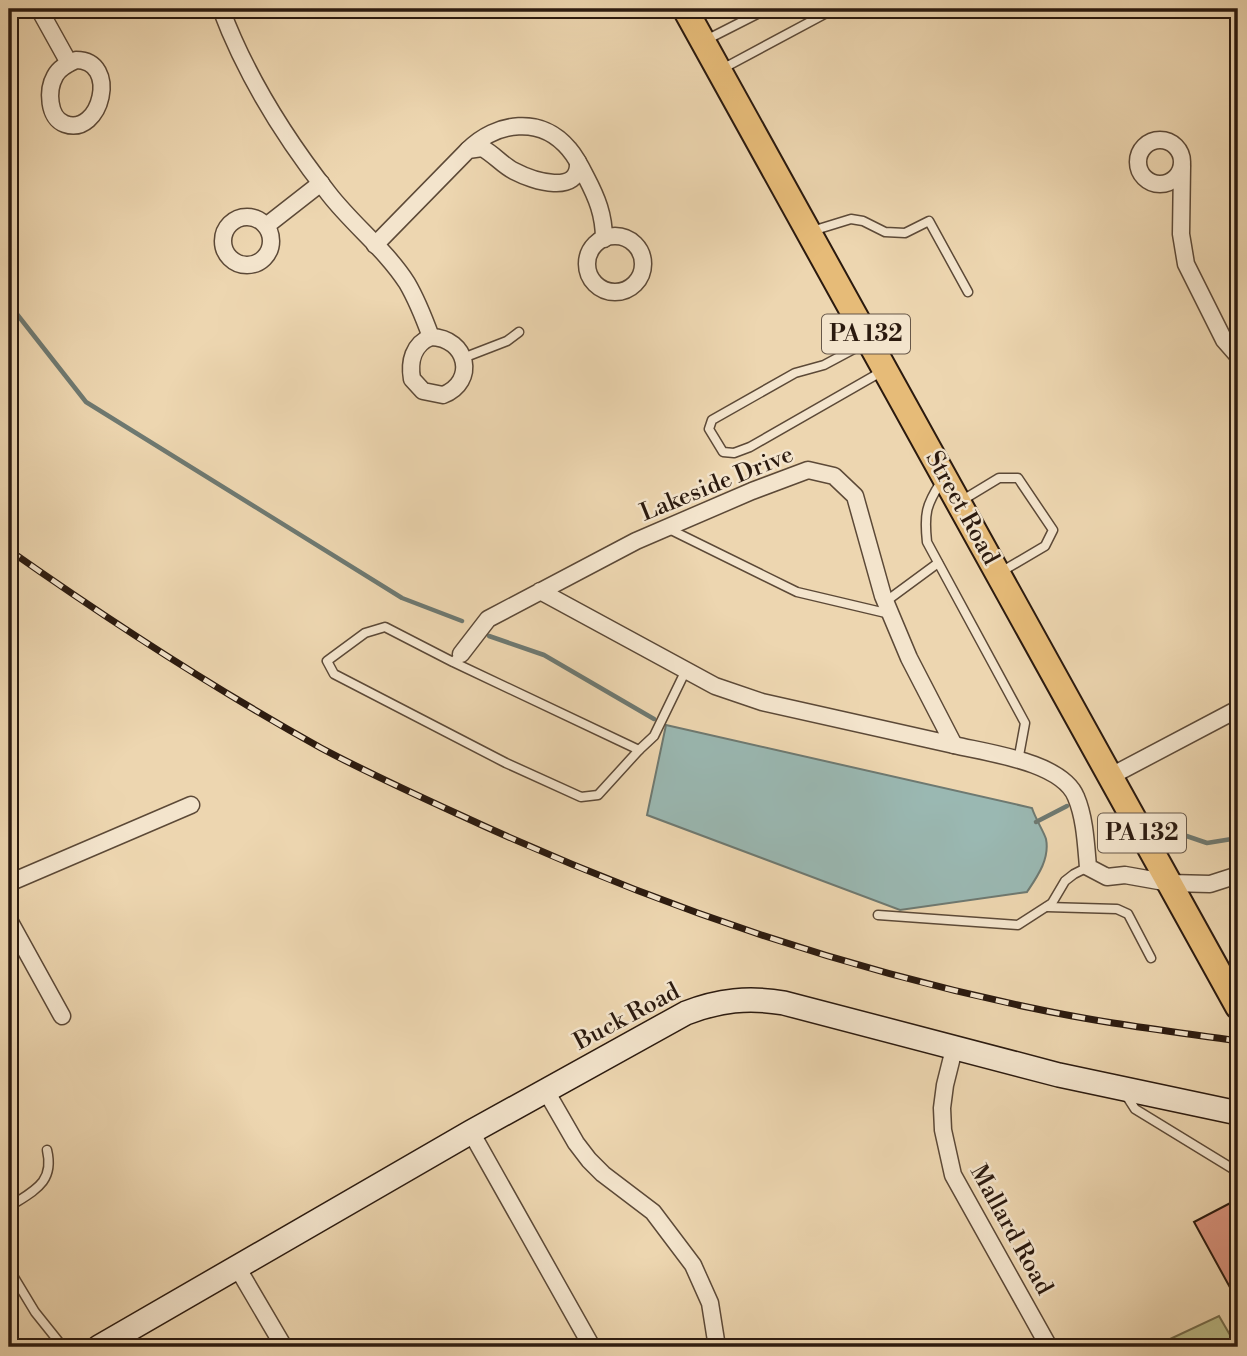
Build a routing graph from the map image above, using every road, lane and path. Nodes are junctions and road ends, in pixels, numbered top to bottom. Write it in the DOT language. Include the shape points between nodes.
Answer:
graph roads {
  1 [pos="39,9"];
  2 [pos="222,9"];
  3 [pos="685,9"];
  4 [pos="767,9"];
  5 [pos="834,9"];
  6 [pos="704,41"];
  7 [pos="69,63"];
  8 [pos="720,71"];
  9 [pos="468,150"];
  10 [pos="1182,166"];
  11 [pos="576,169"];
  12 [pos="321,183"];
  13 [pos="266,226"];
  14 [pos="809,232"];
  15 [pos="604,239"];
  16 [pos="375,245"];
  17 [pos="968,292"];
  18 [pos="519,332"];
  19 [pos="431,337"];
  20 [pos="869,341"];
  21 [pos="1238,356"];
  22 [pos="463,358"];
  23 [pos="885,369"];
  24 [pos="944,476"];
  25 [pos="959,502"];
  26 [pos="667,528"];
  27 [pos="938,563"];
  28 [pos="998,573"];
  29 [pos="540,591"];
  30 [pos="888,608"];
  31 [pos="457,658"];
  32 [pos="686,670"];
  33 [pos="1238,709"];
  34 [pos="954,745"];
  35 [pos="639,750"];
  36 [pos="1018,761"];
  37 [pos="1111,776"];
  38 [pos="191,805"];
  39 [pos="1088,867"];
  40 [pos="1238,875"];
  41 [pos="9,883"];
  42 [pos="1170,883"];
  43 [pos="1047,907"];
  44 [pos="878,915"];
  45 [pos="9,920"];
  46 [pos="1151,958"];
  47 [pos="1238,1007"];
  48 [pos="62,1016"];
  49 [pos="954,1049"];
  50 [pos="1123,1089"];
  51 [pos="547,1091"];
  52 [pos="1238,1112"];
  53 [pos="471,1132"];
  54 [pos="47,1150"];
  55 [pos="1235,1170"];
  56 [pos="9,1206"];
  57 [pos="237,1267"];
  58 [pos="9,1269"];
  59 [pos="63,1347"];
  60 [pos="99,1347"];
  61 [pos="284,1347"];
  62 [pos="592,1347"];
  63 [pos="717,1347"];
  64 [pos="1049,1347"];
  1 -- 7 [label="street"];
  2 -- 12 [label="street" via="265,101"];
  3 -- 6 [label="main road, Street Road / PA 132"];
  4 -- 6 [label="lane"];
  5 -- 8 [label="lane"];
  6 -- 8 [label="main road, Street Road / PA 132"];
  8 -- 14 [label="main road, Street Road / PA 132"];
  9 -- 11 [label="street" via="482,148 516,172 541,181 567,182"];
  9 -- 11 [label="street" via="494,131 522,126 558,138 568,148"];
  9 -- 16 [label="street"];
  10 -- 21 [label="street" via="1181,234 1186,264 1224,340"];
  11 -- 15 [label="street" via="600,205"];
  12 -- 13 [label="street"];
  12 -- 16 [label="street"];
  14 -- 17 [label="lane" via="851,219 885,232 905,233 929,221"];
  14 -- 20 [label="main road, Street Road / PA 132"];
  16 -- 19 [label="street" via="407,283"];
  18 -- 22 [label="lane" via="508,341"];
  19 -- 22 [label="street" via="451,341"];
  19 -- 22 [label="street" via="412,357 412,379 423,391 443,395 456,388 462,379"];
  20 -- 23 [label="main road, Street Road / PA 132"];
  20 -- 23 [label="lane" via="824,365 795,373 712,420 709,429 723,452 734,453"];
  23 -- 24 [label="main road, Street Road / PA 132"];
  24 -- 25 [label="main road, Street Road / PA 132"];
  24 -- 27 [label="lane" via="928,501 925,519 927,542"];
  25 -- 28 [label="main road, Street Road / PA 132"];
  25 -- 28 [label="lane" via="999,478 1018,478 1053,530 1045,546"];
  26 -- 29 [label="street, Lakeside Drive"];
  26 -- 30 [label="lane" via="797,592"];
  26 -- 30 [label="street, Lakeside Drive" via="808,470 834,476 855,496"];
  27 -- 30 [label="lane"];
  27 -- 36 [label="lane" via="1025,723"];
  28 -- 37 [label="main road, Street Road / PA 132"];
  29 -- 31 [label="street, Lakeside Drive" via="488,619"];
  29 -- 32 [label="street"];
  30 -- 34 [label="street, Lakeside Drive"];
  31 -- 35 [label="lane"];
  31 -- 35 [label="lane" via="385,627 365,633 327,661 334,674 582,797 598,795"];
  32 -- 34 [label="street" via="762,702"];
  32 -- 35 [label="lane" via="654,736"];
  33 -- 37 [label="street"];
  34 -- 36 [label="street"];
  36 -- 39 [label="street" via="1052,773 1069,785 1076,797"];
  37 -- 42 [label="main road, Street Road / PA 132"];
  38 -- 41 [label="street"];
  39 -- 42 [label="street" via="1107,877 1125,875"];
  39 -- 43 [label="lane" via="1065,881"];
  40 -- 42 [label="street" via="1210,884"];
  42 -- 47 [label="main road, Street Road / PA 132"];
  43 -- 44 [label="lane" via="1018,925"];
  43 -- 46 [label="lane" via="1117,909 1129,914"];
  45 -- 48 [label="street"];
  49 -- 50 [label="street, Buck Road"];
  49 -- 51 [label="street, Buck Road" via="784,1003 744,999 686,1013"];
  49 -- 64 [label="street, Mallard Road" via="942,1108 944,1142 953,1175"];
  50 -- 52 [label="street, Buck Road"];
  50 -- 55 [label="lane" via="1135,1109"];
  51 -- 53 [label="street, Buck Road"];
  51 -- 63 [label="street" via="589,1160 653,1212 692,1265 710,1303"];
  53 -- 57 [label="street, Buck Road"];
  53 -- 62 [label="street"];
  54 -- 56 [label="lane" via="50,1164 44,1181"];
  57 -- 60 [label="street, Buck Road"];
  57 -- 61 [label="street"];
  58 -- 59 [label="lane"];
}
